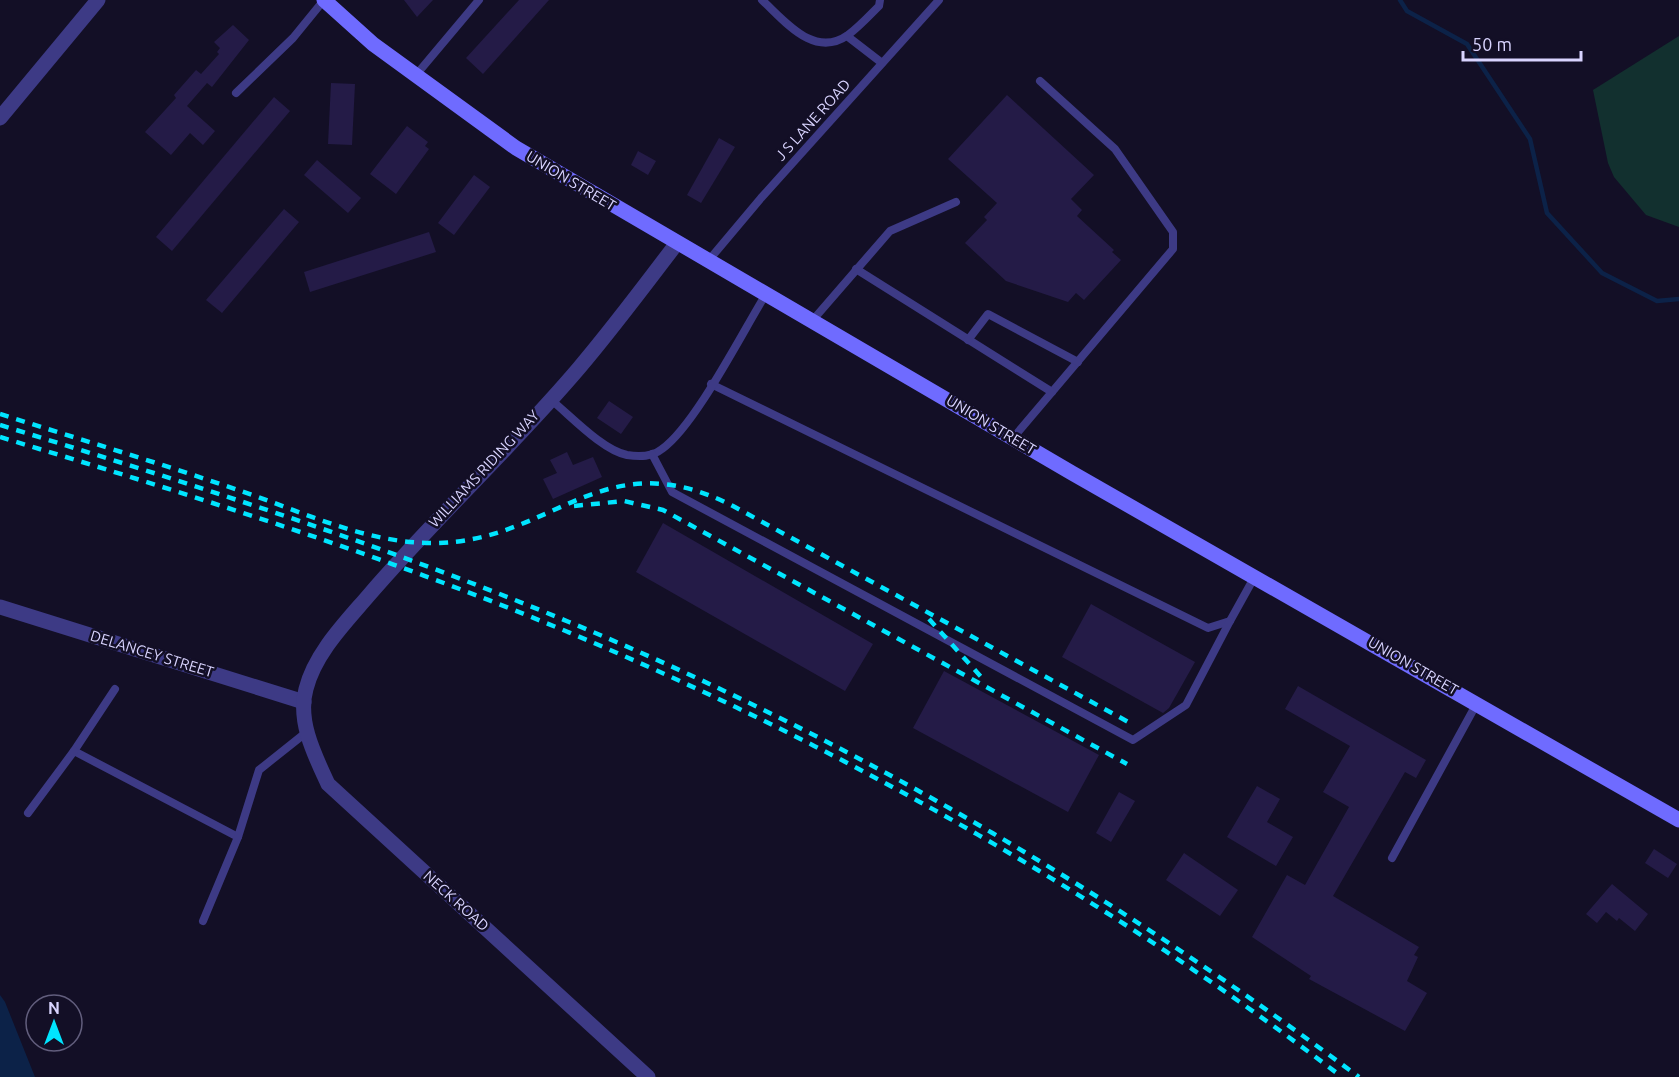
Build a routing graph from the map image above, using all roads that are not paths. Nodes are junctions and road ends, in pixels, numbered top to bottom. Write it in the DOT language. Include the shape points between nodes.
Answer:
graph roads {
  1 [pos="98,0"];
  2 [pos="324,0"];
  3 [pos="479,0"];
  4 [pos="762,0"];
  5 [pos="880,0"];
  6 [pos="939,0"];
  7 [pos="847,36"];
  8 [pos="882,63"];
  9 [pos="416,75"];
  10 [pos="1040,81"];
  11 [pos="236,93"];
  12 [pos="0,118"];
  13 [pos="956,202"];
  14 [pos="677,243"];
  15 [pos="709,260"];
  16 [pos="856,268"];
  17 [pos="766,294"];
  18 [pos="812,321"];
  19 [pos="968,339"];
  20 [pos="1078,362"];
  21 [pos="711,384"];
  22 [pos="1052,392"];
  23 [pos="550,399"];
  24 [pos="1013,438"];
  25 [pos="652,454"];
  26 [pos="1256,576"];
  27 [pos="0,607"];
  28 [pos="1230,621"];
  29 [pos="115,689"];
  30 [pos="304,702"];
  31 [pos="1477,703"];
  32 [pos="308,731"];
  33 [pos="74,750"];
  34 [pos="28,813"];
  35 [pos="1679,820"];
  36 [pos="238,837"];
  37 [pos="1392,858"];
  38 [pos="203,921"];
  39 [pos="648,1077"];
  1 -- 12 [label="street"];
  2 -- 9 [label="main road, UNION STREET" via="373,44"];
  2 -- 11 [label="lane" via="293,38"];
  3 -- 9 [label="lane"];
  4 -- 7 [label="lane" via="809,40 820,43"];
  5 -- 7 [label="lane" via="879,6"];
  6 -- 8 [label="lane, J S LANE ROAD"];
  7 -- 8 [label="lane"];
  8 -- 15 [label="lane, J S LANE ROAD"];
  9 -- 14 [label="main road, UNION STREET" via="516,148"];
  10 -- 20 [label="lane" via="1115,149 1175,240 1173,249"];
  13 -- 16 [label="lane" via="890,231"];
  14 -- 15 [label="main road, UNION STREET"];
  14 -- 23 [label="street, WILLIAMS RIDING WAY" via="579,369"];
  15 -- 17 [label="main road, UNION STREET"];
  16 -- 18 [label="lane"];
  16 -- 19 [label="lane"];
  17 -- 18 [label="main road, UNION STREET"];
  17 -- 21 [label="lane"];
  18 -- 24 [label="main road, UNION STREET"];
  19 -- 20 [label="lane" via="988,314"];
  19 -- 22 [label="lane"];
  20 -- 22 [label="lane"];
  21 -- 25 [label="lane" via="690,419 662,449"];
  21 -- 28 [label="lane" via="1208,628"];
  22 -- 24 [label="lane"];
  23 -- 25 [label="lane" via="601,441 625,454"];
  23 -- 30 [label="street, WILLIAMS RIDING WAY" via="414,543 349,619 319,659"];
  24 -- 26 [label="main road, UNION STREET"];
  25 -- 28 [label="lane" via="672,492 1133,740 1186,705"];
  26 -- 28 [label="lane"];
  26 -- 31 [label="main road, UNION STREET"];
  27 -- 30 [label="street, DELANCEY STREET"];
  29 -- 33 [label="lane"];
  30 -- 32 [label="street, NECK ROAD"];
  31 -- 35 [label="main road, UNION STREET"];
  31 -- 37 [label="lane"];
  32 -- 36 [label="lane" via="259,770"];
  32 -- 39 [label="street, NECK ROAD" via="310,746 328,784"];
  33 -- 34 [label="lane"];
  33 -- 36 [label="lane"];
  36 -- 38 [label="lane"];
}
